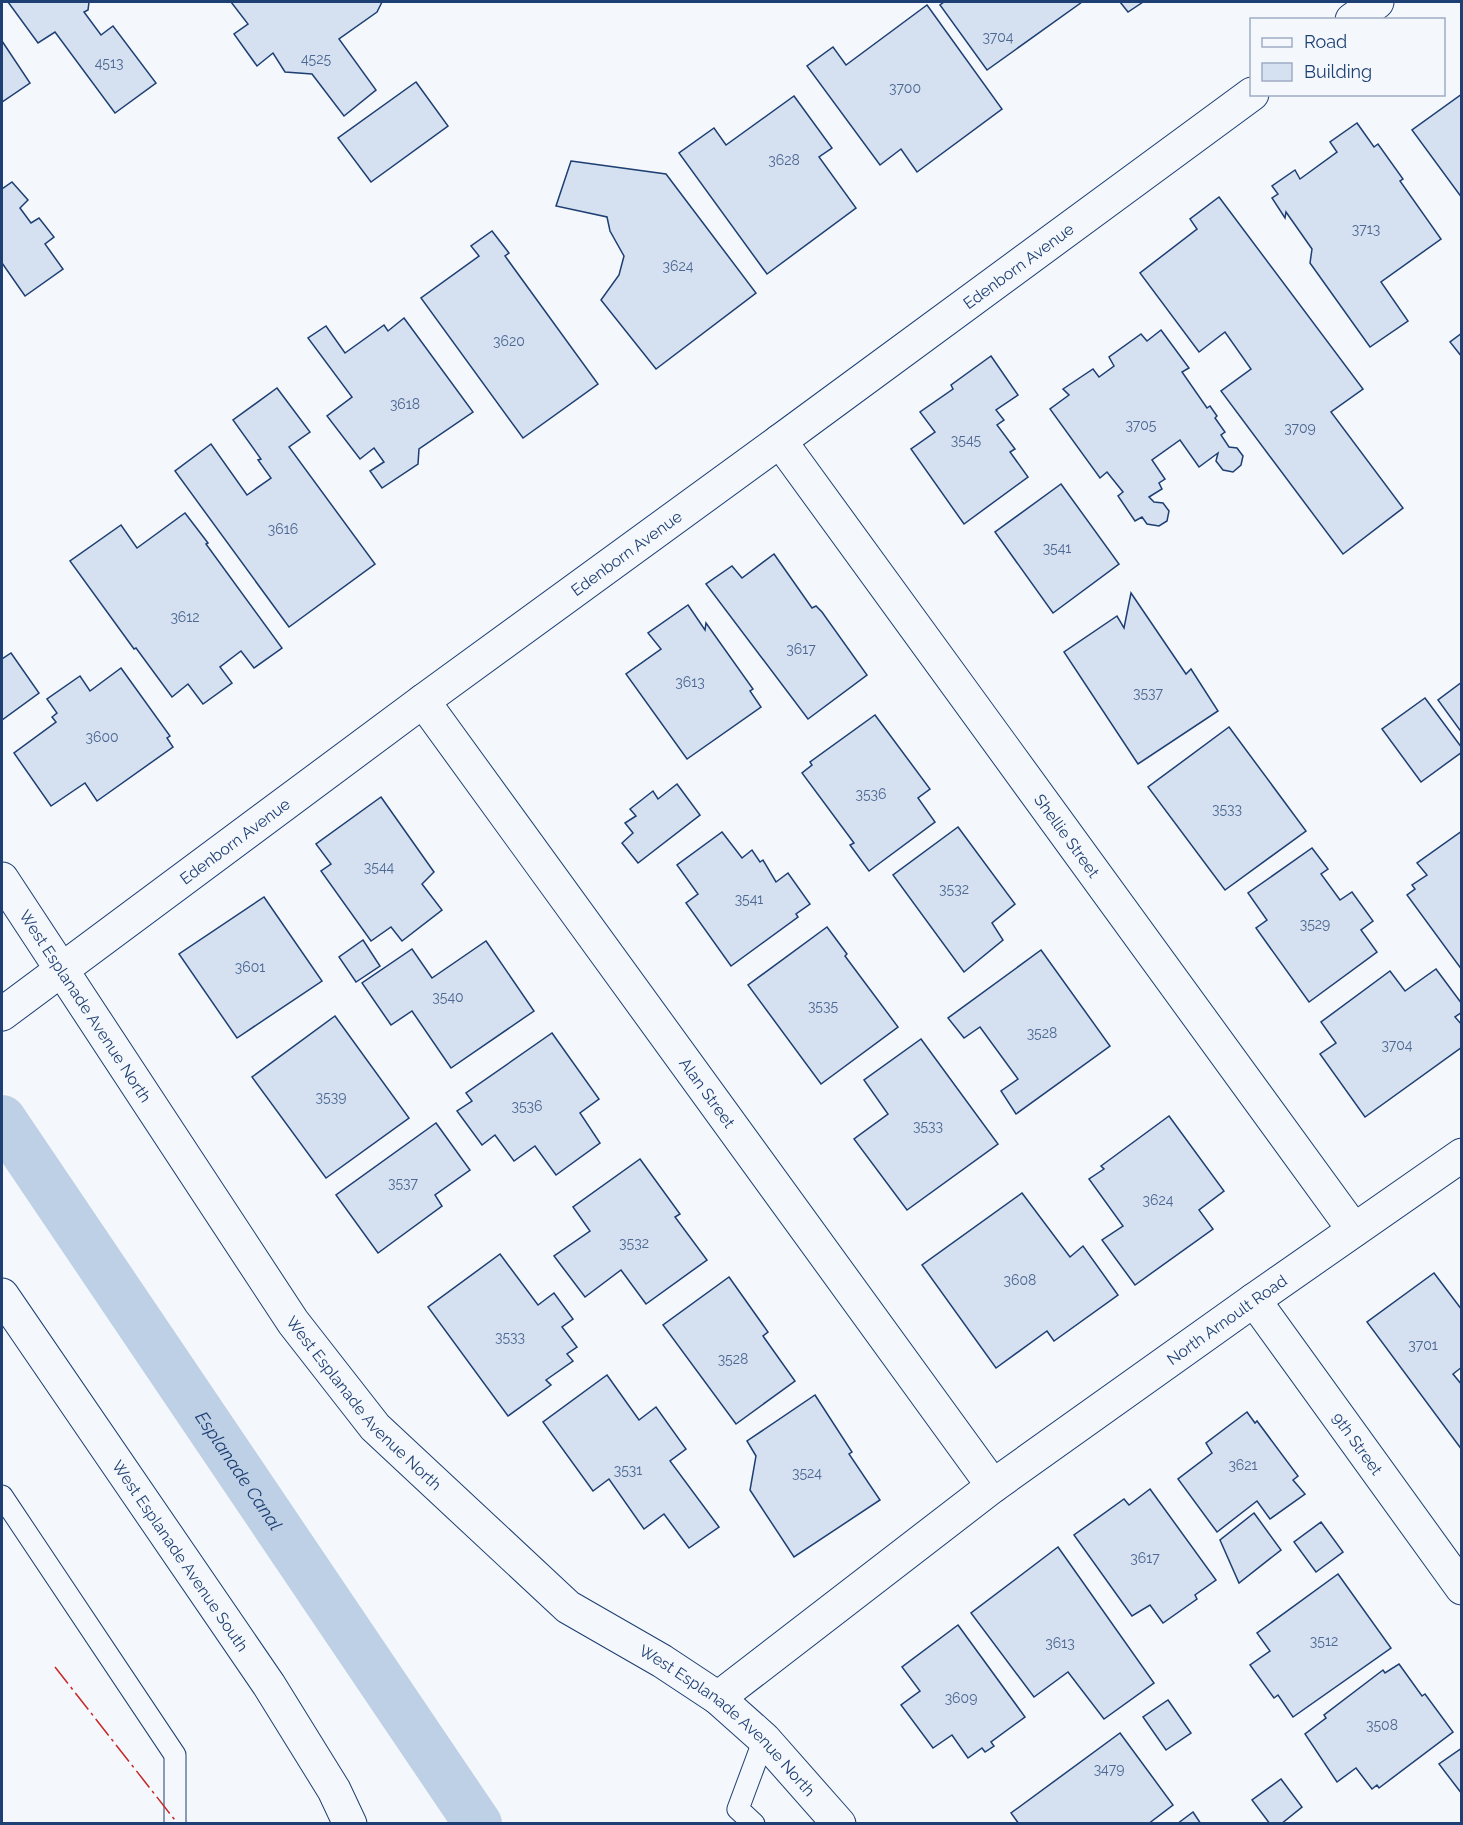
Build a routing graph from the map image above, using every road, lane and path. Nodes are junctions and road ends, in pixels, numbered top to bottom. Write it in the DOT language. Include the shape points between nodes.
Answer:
graph roads {
  1 [pos="1377,2"];
  2 [pos="1355,18"];
  3 [pos="1250,95"];
  4 [pos="780,441"];
  5 [pos="423,701"];
  6 [pos="2,879"];
  7 [pos="61,970"];
  8 [pos="2,1014"];
  9 [pos="1461,1155"];
  10 [pos="1354,1230"];
  11 [pos="2,1295"];
  12 [pos="1254,1300"];
  13 [pos="993,1486"];
  14 [pos="2,1496"];
  15 [pos="1461,1588"];
  16 [pos="718,1698"];
  17 [pos="764,1739"];
  18 [pos="746,1820"];
  19 [pos="175,1824"];
  20 [pos="350,1824"];
  21 [pos="838,1824"];
  1 -- 2 [label="street"];
  3 -- 4 [label="street, Edenborn Avenue"];
  4 -- 5 [label="street, Edenborn Avenue"];
  4 -- 10 [label="street, Shellie Street"];
  5 -- 7 [label="street, Edenborn Avenue"];
  5 -- 13 [label="street, Alan Street"];
  6 -- 7 [label="street, West Esplanade Avenue North"];
  7 -- 8 [label="street, Edenborn Avenue"];
  7 -- 16 [label="street, West Esplanade Avenue North" via="293,1322 375,1427 568,1607"];
  9 -- 10 [label="street, North Arnoult Road"];
  10 -- 12 [label="street, North Arnoult Road"];
  11 -- 20 [label="street, West Esplanade Avenue South" via="269,1685 334,1790"];
  12 -- 13 [label="street, North Arnoult Road"];
  12 -- 15 [label="street, 9th Street"];
  13 -- 16 [label="street, North Arnoult Road"];
  14 -- 19 [label="lane" via="175,1755"];
  16 -- 17 [label="street, West Esplanade Avenue North"];
  17 -- 18 [label="lane" via="738,1809"];
  17 -- 21 [label="street, West Esplanade Avenue North"];
}
